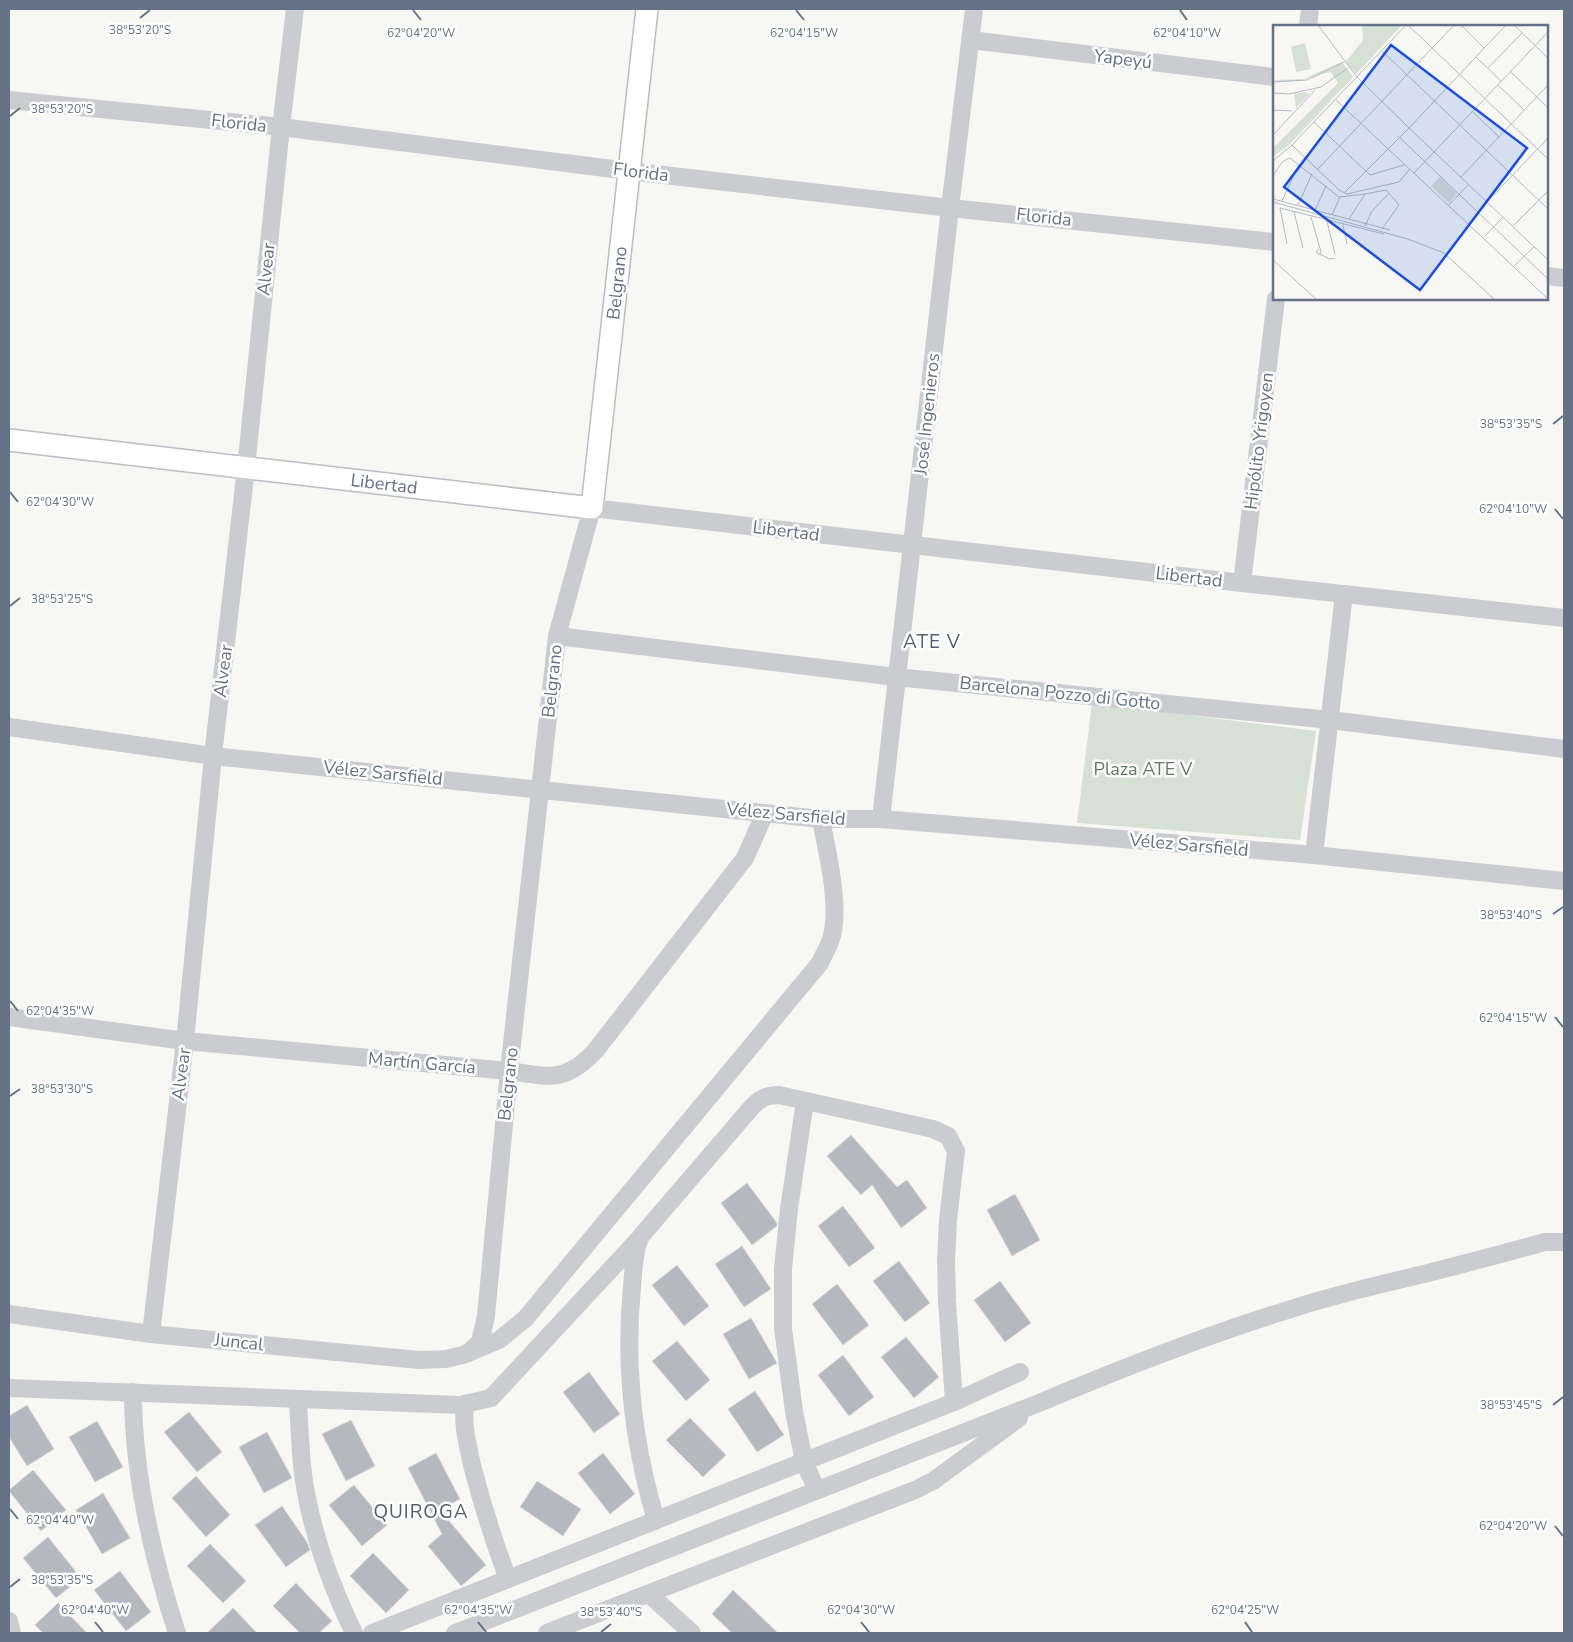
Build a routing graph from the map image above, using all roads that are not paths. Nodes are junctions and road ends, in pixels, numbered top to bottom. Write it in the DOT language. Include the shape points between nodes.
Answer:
graph roads {
  1 [pos="295,9"];
  2 [pos="647,9"];
  3 [pos="974,9"];
  4 [pos="1310,9"];
  5 [pos="1308,25"];
  6 [pos="971,40"];
  7 [pos="1273,77"];
  8 [pos="9,100"];
  9 [pos="280,127"];
  10 [pos="629,171"];
  11 [pos="950,208"];
  12 [pos="1273,242"];
  13 [pos="1548,276"];
  14 [pos="1564,278"];
  15 [pos="1276,300"];
  16 [pos="9,440"];
  17 [pos="246,468"];
  18 [pos="592,508"];
  19 [pos="913,545"];
  20 [pos="1242,583"];
  21 [pos="1344,594"];
  22 [pos="1564,618"];
  23 [pos="556,636"];
  24 [pos="896,677"];
  25 [pos="1330,720"];
  26 [pos="9,727"];
  27 [pos="1564,750"];
  28 [pos="213,756"];
  29 [pos="540,789"];
  30 [pos="765,813"];
  31 [pos="820,819"];
  32 [pos="882,819"];
  33 [pos="1314,855"];
  34 [pos="1564,881"];
  35 [pos="9,1017"];
  36 [pos="185,1041"];
  37 [pos="509,1071"];
  38 [pos="805,1101"];
  39 [pos="641,1236"];
  40 [pos="1564,1242"];
  41 [pos="9,1314"];
  42 [pos="151,1334"];
  43 [pos="468,1353"];
  44 [pos="1020,1372"];
  45 [pos="9,1388"];
  46 [pos="133,1392"];
  47 [pos="298,1399"];
  48 [pos="954,1402"];
  49 [pos="1039,1403"];
  50 [pos="465,1404"];
  51 [pos="804,1462"];
  52 [pos="817,1490"];
  53 [pos="656,1520"];
  54 [pos="508,1580"];
  55 [pos="648,1594"];
  56 [pos="9,1621"];
  57 [pos="12,1633"];
  58 [pos="177,1633"];
  59 [pos="354,1633"];
  60 [pos="372,1633"];
  61 [pos="455,1633"];
  62 [pos="547,1633"];
  63 [pos="692,1633"];
  1 -- 9 [label="street, Alvear"];
  2 -- 10 [label="main road, Belgrano"];
  3 -- 6 [label="street, José Ingenieros"];
  4 -- 5 [label="street"];
  6 -- 7 [label="street, Yapeyú"];
  6 -- 11 [label="street, José Ingenieros"];
  8 -- 9 [label="street, Florida"];
  9 -- 10 [label="street, Florida"];
  9 -- 17 [label="street, Alvear"];
  10 -- 11 [label="street, Florida"];
  10 -- 18 [label="main road, Belgrano"];
  11 -- 12 [label="street, Florida"];
  11 -- 19 [label="street, José Ingenieros"];
  13 -- 14 [label="street"];
  15 -- 20 [label="street, Hipólito Yrigoyen"];
  16 -- 17 [label="main road, Libertad"];
  17 -- 18 [label="main road, Libertad"];
  17 -- 28 [label="street, Alvear"];
  18 -- 19 [label="street, Libertad"];
  18 -- 23 [label="street, Belgrano"];
  19 -- 20 [label="street, Libertad"];
  19 -- 24 [label="street, José Ingenieros"];
  20 -- 21 [label="street, Libertad"];
  21 -- 22 [label="street, Libertad"];
  21 -- 25 [label="street"];
  23 -- 24 [label="street, Barcelona Pozzo di Gotto"];
  23 -- 29 [label="street, Belgrano"];
  24 -- 25 [label="street, Barcelona Pozzo di Gotto"];
  24 -- 32 [label="street, José Ingenieros"];
  25 -- 27 [label="street, Barcelona Pozzo di Gotto"];
  25 -- 33 [label="street"];
  26 -- 28 [label="street, Vélez Sarsfield"];
  28 -- 29 [label="street, Vélez Sarsfield"];
  28 -- 36 [label="street, Alvear"];
  29 -- 30 [label="street, Vélez Sarsfield"];
  29 -- 37 [label="street, Belgrano"];
  30 -- 31 [label="street, Vélez Sarsfield"];
  30 -- 37 [label="street, Martín García" via="745,858 585,1062 566,1074 546,1076"];
  31 -- 32 [label="street, Vélez Sarsfield"];
  31 -- 43 [label="street, Juncal" via="833,880 834,922 820,963 525,1318 499,1340"];
  32 -- 33 [label="street, Vélez Sarsfield"];
  33 -- 34 [label="street, Vélez Sarsfield"];
  35 -- 36 [label="street, Martín García"];
  36 -- 37 [label="street, Martín García"];
  36 -- 42 [label="street, Alvear"];
  37 -- 43 [label="street, Belgrano" via="486,1316 480,1342"];
  38 -- 39 [label="street" via="779,1095 759,1100"];
  38 -- 48 [label="street" via="933,1129 948,1136 956,1151 946,1260"];
  38 -- 51 [label="street" via="783,1269 785,1354"];
  39 -- 50 [label="street" via="491,1398"];
  39 -- 53 [label="street" via="632,1287 629,1358 637,1442"];
  40 -- 49 [label="street" via="1545,1242 1288,1310 1202,1339"];
  41 -- 42 [label="street, Juncal"];
  42 -- 43 [label="street, Juncal" via="419,1360 446,1359"];
  44 -- 48 [label="street"];
  45 -- 46 [label="street"];
  46 -- 47 [label="street"];
  46 -- 58 [label="street" via="136,1446 146,1512"];
  47 -- 50 [label="street"];
  47 -- 59 [label="street" via="302,1466 312,1516 328,1573"];
  48 -- 51 [label="street"];
  49 -- 52 [label="street"];
  49 -- 55 [label="street" via="933,1481 915,1490"];
  50 -- 54 [label="street" via="465,1433 483,1508"];
  51 -- 52 [label="street"];
  51 -- 53 [label="street"];
  52 -- 61 [label="street"];
  53 -- 54 [label="street"];
  54 -- 60 [label="street"];
  55 -- 62 [label="street"];
  55 -- 63 [label="street"];
  56 -- 57 [label="street"];
}
